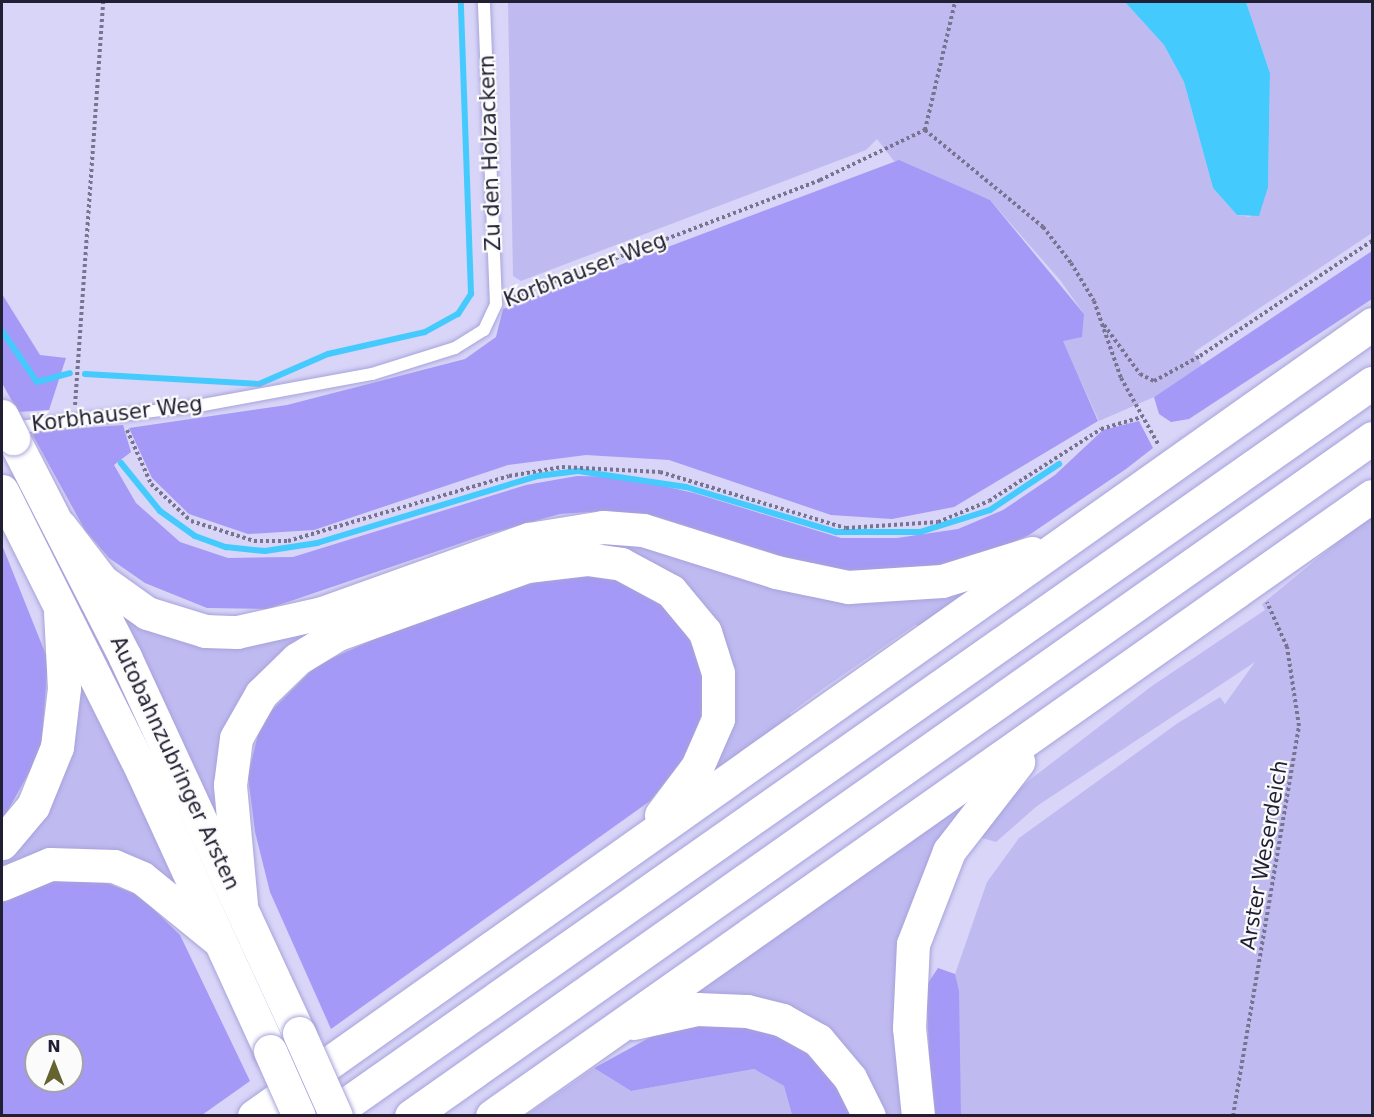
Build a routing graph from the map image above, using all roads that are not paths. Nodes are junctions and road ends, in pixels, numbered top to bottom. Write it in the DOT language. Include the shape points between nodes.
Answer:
graph roads {
  1 [pos="484,2"];
  2 [pos="495,304"];
  3 [pos="1372,324"];
  4 [pos="1372,383"];
  5 [pos="5,428"];
  6 [pos="1372,438"];
  7 [pos="2,491"];
  8 [pos="1372,496"];
  9 [pos="60,526"];
  10 [pos="1066,541"];
  11 [pos="59,598"];
  12 [pos="1052,723"];
  13 [pos="2,843"];
  14 [pos="635,846"];
  15 [pos="2,884"];
  16 [pos="241,904"];
  17 [pos="219,940"];
  18 [pos="618,1027"];
  19 [pos="254,1116"];
  20 [pos="299,1116"];
  21 [pos="329,1116"];
  22 [pos="336,1116"];
  23 [pos="411,1116"];
  24 [pos="492,1116"];
  25 [pos="869,1116"];
  26 [pos="918,1116"];
  1 -- 2 [label="lane, Zu den Holzackern"];
  2 -- 5 [label="lane, Korbhauser Weg" via="484,330 471,341 406,366 285,391"];
  3 -- 10 [label="highway"];
  4 -- 21 [label="highway"];
  5 -- 9 [label="highway, Autobahnzubringer Arsten"];
  6 -- 23 [label="highway"];
  7 -- 11 [label="highway, Autobahnzubringer Arsten"];
  8 -- 12 [label="highway"];
  9 -- 10 [label="highway" via="102,581 147,613 194,629 237,632 322,613 529,539 603,527 643,530 776,572 848,587 942,581"];
  9 -- 16 [label="highway, Autobahnzubringer Arsten"];
  10 -- 14 [label="highway"];
  11 -- 13 [label="highway" via="64,688 57,747 33,806"];
  11 -- 17 [label="highway, Autobahnzubringer Arsten"];
  12 -- 18 [label="highway"];
  12 -- 26 [label="highway" via="977,808 928,893 913,944 909,1028"];
  14 -- 16 [label="highway" via="680,792 709,745 721,694 714,654 692,611 647,576 621,564 555,561 497,574 338,634 297,659 261,694 236,738 230,786"];
  14 -- 19 [label="highway"];
  15 -- 17 [label="highway" via="50,864 114,867 142,878"];
  16 -- 22 [label="highway, Autobahnzubringer Arsten, bridge"];
  17 -- 20 [label="highway, Autobahnzubringer Arsten, bridge"];
  18 -- 24 [label="highway"];
  18 -- 25 [label="highway" via="696,1009 782,1020 818,1040 850,1078"];
}
